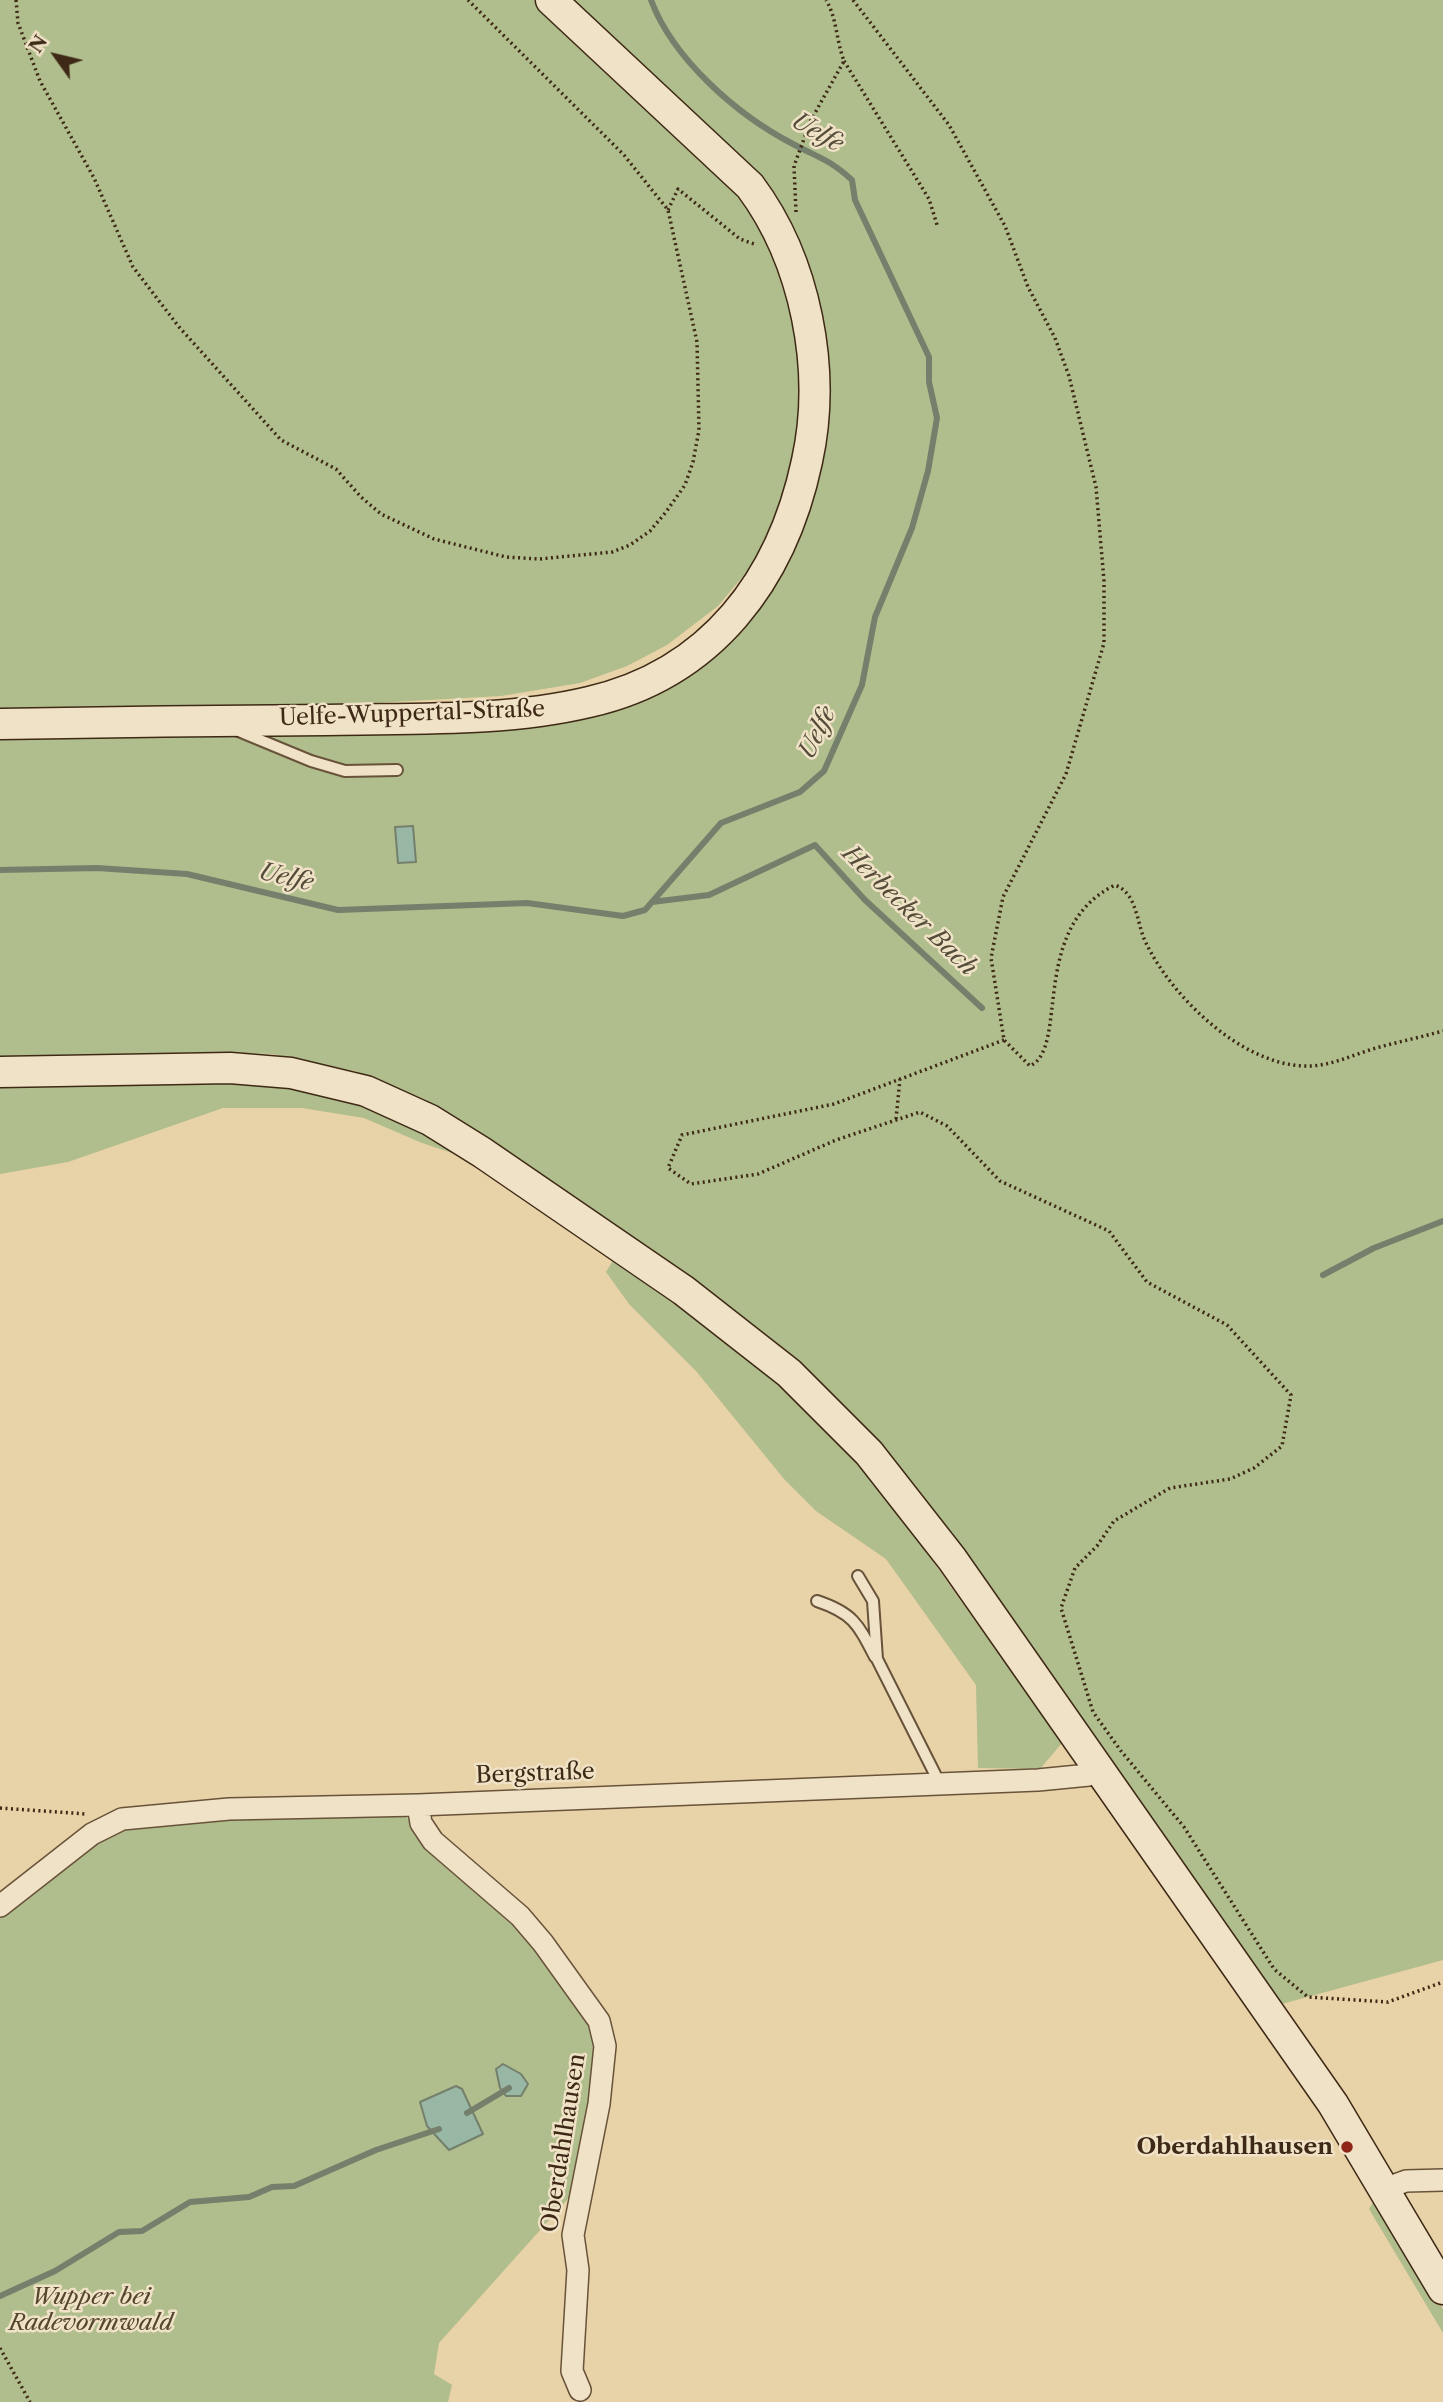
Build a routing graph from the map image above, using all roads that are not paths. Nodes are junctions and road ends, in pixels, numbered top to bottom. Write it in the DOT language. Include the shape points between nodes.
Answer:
graph roads {
  1 [pos="551,0"];
  2 [pos="214,721"];
  3 [pos="0,724"];
  4 [pos="397,770"];
  5 [pos="0,1072"];
  6 [pos="858,1576"];
  7 [pos="817,1601"];
  8 [pos="877,1659"];
  9 [pos="1100,1771"];
  10 [pos="940,1784"];
  11 [pos="418,1805"];
  12 [pos="0,1906"];
  13 [pos="1443,2180"];
  14 [pos="1384,2189"];
  15 [pos="1443,2289"];
  16 [pos="580,2390"];
  1 -- 2 [label="main road, Uelfe-Wuppertal-Straße" via="740,175 766,207 787,251 811,345 813,403 809,452 796,508 778,553 749,599 705,645 614,695 561,708 403,719"];
  2 -- 3 [label="main road, Uelfe-Wuppertal-Straße"];
  2 -- 4 [label="lane" via="345,771"];
  5 -- 9 [label="main road" via="230,1068 291,1073 389,1100 473,1146 742,1334 827,1407 917,1513"];
  6 -- 8 [label="lane" via="873,1601"];
  7 -- 8 [label="lane" via="856,1620"];
  8 -- 10 [label="lane"];
  9 -- 10 [label="street, Bergstraße" via="1068,1778"];
  9 -- 14 [label="main road" via="1333,2105"];
  10 -- 11 [label="street, Bergstraße"];
  11 -- 12 [label="street, Bergstraße" via="229,1809 122,1819 92,1834"];
  11 -- 16 [label="street, Oberdahlhausen" via="421,1823 432,1840 520,1916 599,2021 605,2046 599,2104 573,2235 578,2270 572,2371"];
  13 -- 14 [label="street" via="1406,2180"];
  14 -- 15 [label="main road"];
}
